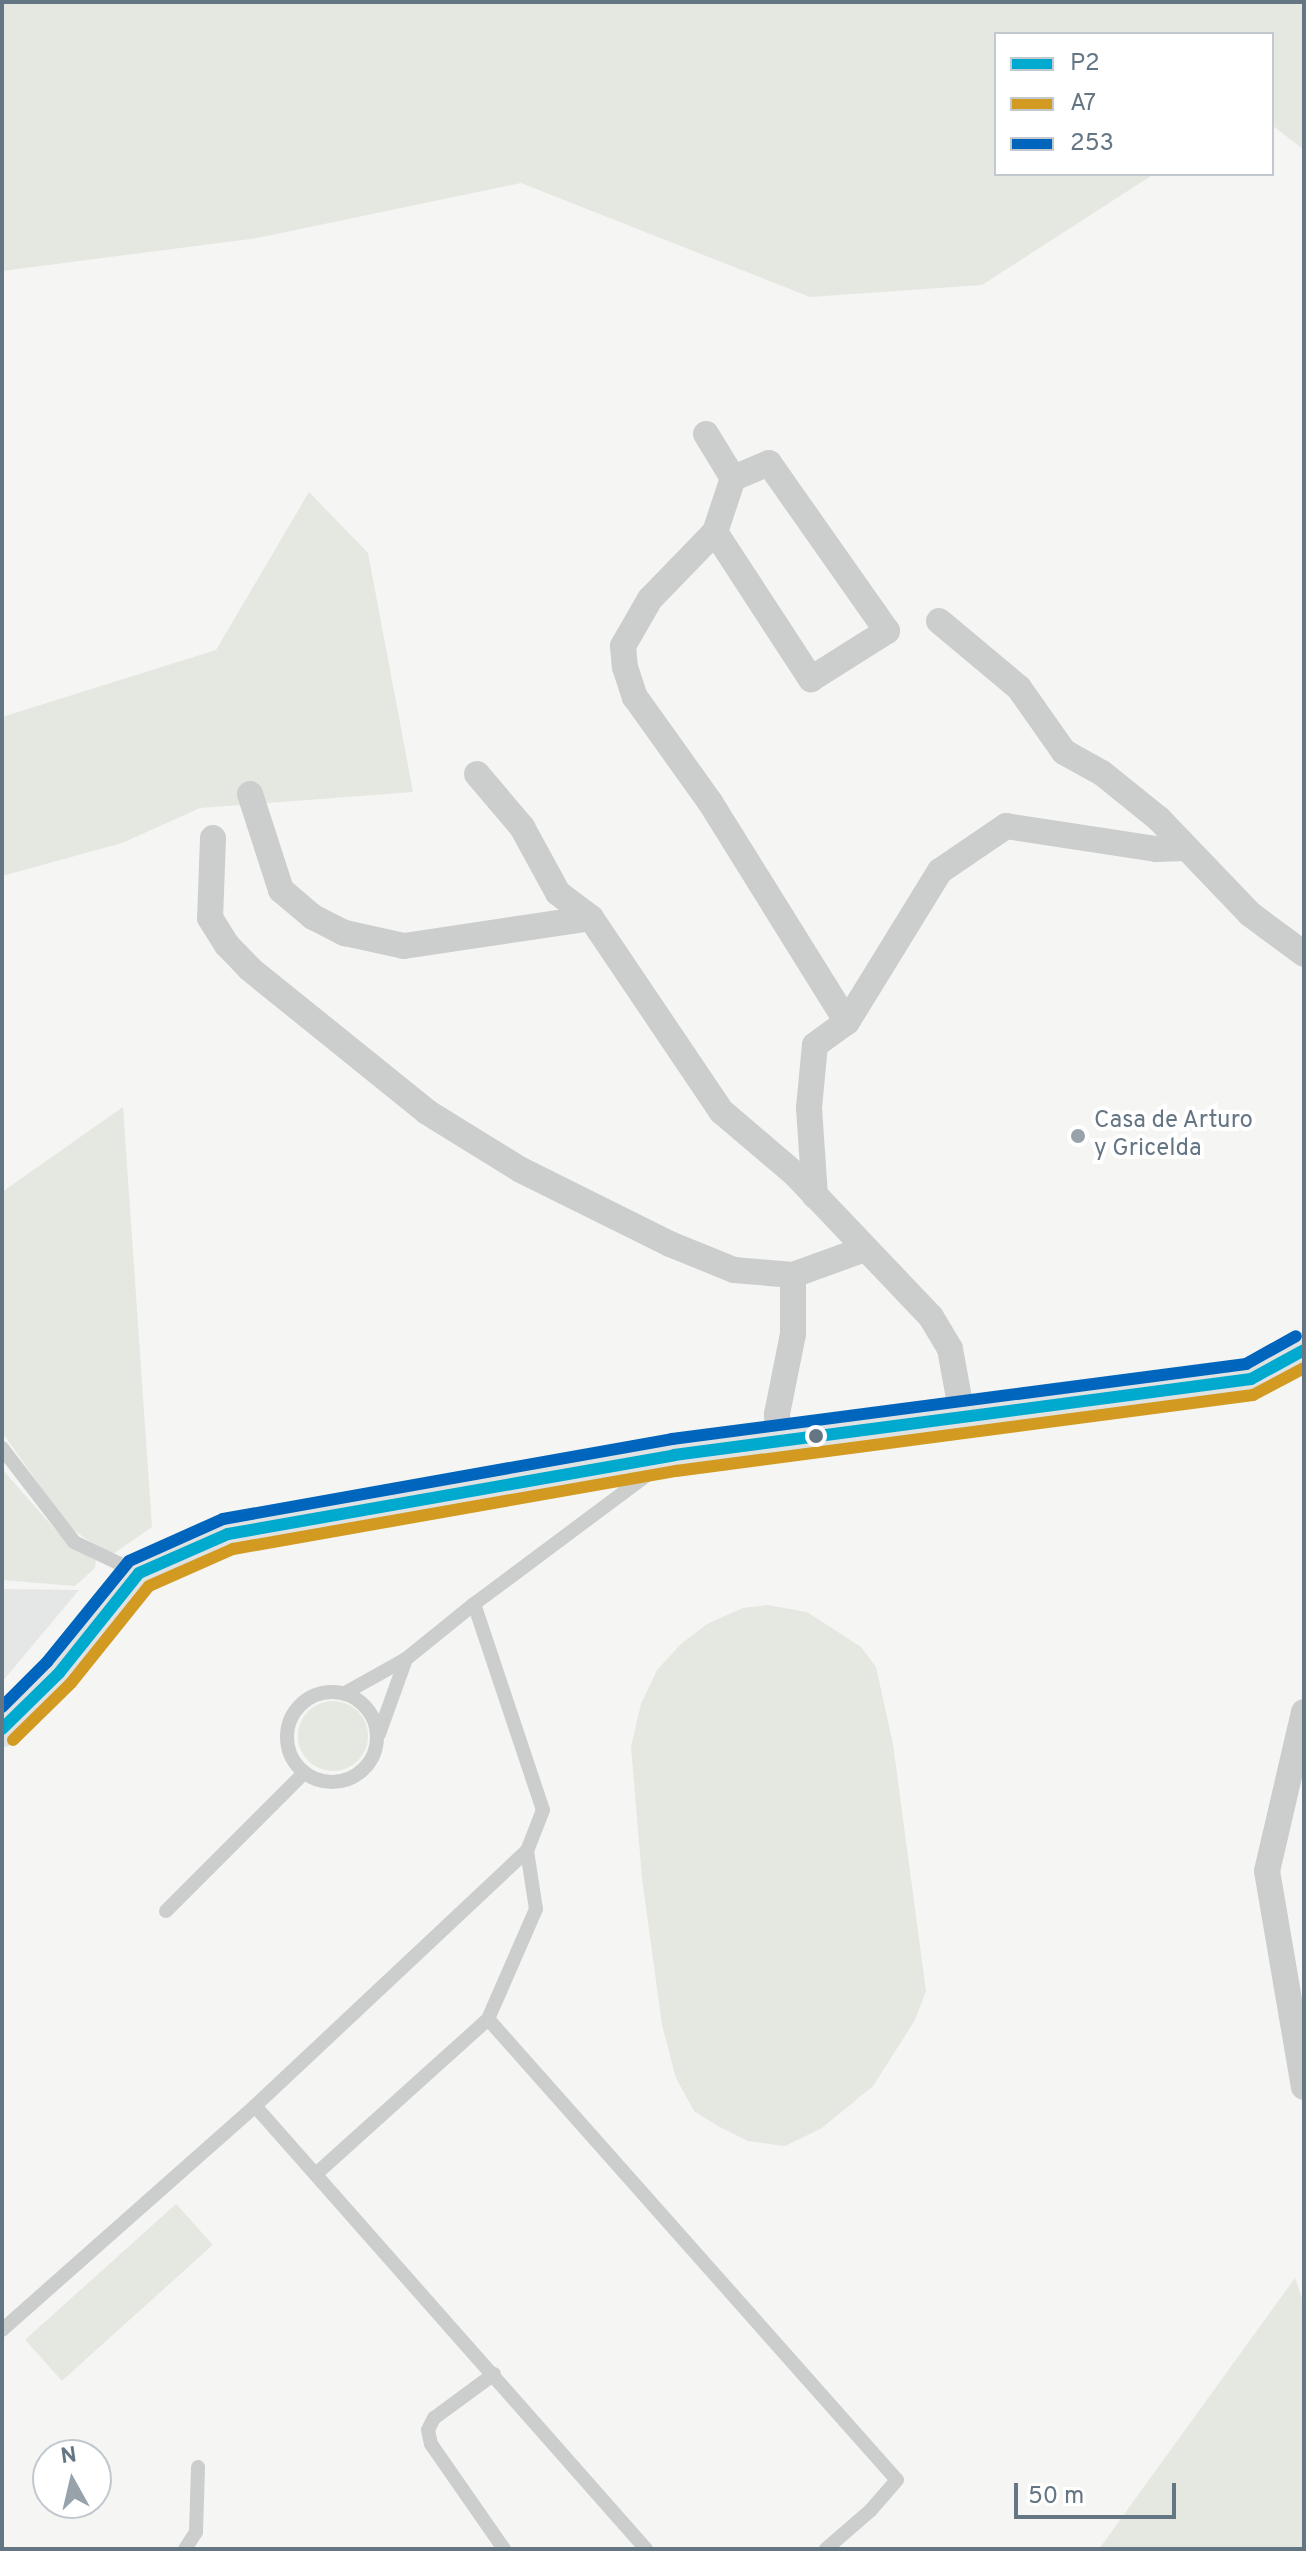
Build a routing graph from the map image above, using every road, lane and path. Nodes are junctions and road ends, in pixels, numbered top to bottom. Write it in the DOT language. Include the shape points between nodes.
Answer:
graph roads {
  1 [pos="706,434"];
  2 [pos="733,478"];
  3 [pos="715,532"];
  4 [pos="939,621"];
  5 [pos="477,774"];
  6 [pos="250,794"];
  7 [pos="213,838"];
  8 [pos="1186,848"];
  9 [pos="591,918"];
  10 [pos="1304,954"];
  11 [pos="847,1022"];
  12 [pos="815,1196"];
  13 [pos="865,1249"];
  14 [pos="793,1275"];
  15 [pos="1304,1350"];
  16 [pos="963,1420"];
  17 [pos="778,1442"];
  18 [pos="2,1448"];
  19 [pos="674,1455"];
  20 [pos="139,1573"];
  21 [pos="474,1604"];
  22 [pos="406,1659"];
  23 [pos="345,1693"];
  24 [pos="1304,1712"];
  25 [pos="2,1729"];
  26 [pos="378,1736"];
  27 [pos="304,1773"];
  28 [pos="527,1851"];
  29 [pos="166,1911"];
  30 [pos="488,2019"];
  31 [pos="1304,2087"];
  32 [pos="255,2106"];
  33 [pos="316,2174"];
  34 [pos="2,2330"];
  35 [pos="494,2374"];
  36 [pos="198,2467"];
  37 [pos="647,2547"];
  38 [pos="185,2549"];
  39 [pos="504,2549"];
  40 [pos="826,2549"];
  1 -- 2 [label="street"];
  2 -- 3 [label="street"];
  2 -- 3 [label="street" via="769,463 887,631 811,679"];
  3 -- 11 [label="street" via="650,599 623,646 625,667 635,697 710,802"];
  4 -- 8 [label="street" via="1019,688 1064,752 1102,773"];
  5 -- 9 [label="street" via="522,827 558,893"];
  6 -- 9 [label="street" via="281,890 313,917 345,933 404,946"];
  7 -- 14 [label="street" via="210,918 227,945 427,1112 521,1170 670,1244 734,1270"];
  8 -- 10 [label="street" via="1250,914"];
  8 -- 11 [label="street" via="1156,849 1006,826 940,871"];
  9 -- 12 [label="street" via="721,1111"];
  11 -- 12 [label="street" via="815,1045 809,1108"];
  12 -- 13 [label="street"];
  13 -- 14 [label="street"];
  13 -- 16 [label="street" via="931,1317 950,1349"];
  14 -- 17 [label="street" via="793,1334 777,1414"];
  15 -- 16 [label="main road" via="1251,1379"];
  16 -- 17 [label="main road"];
  17 -- 19 [label="main road"];
  18 -- 20 [label="lane" via="74,1542"];
  19 -- 20 [label="main road" via="228,1534"];
  19 -- 21 [label="lane"];
  20 -- 25 [label="main road" via="59,1673"];
  21 -- 22 [label="lane"];
  21 -- 28 [label="lane" via="543,1810"];
  22 -- 23 [label="lane"];
  22 -- 26 [label="lane"];
  23 -- 26 [label="lane" via="369,1709"];
  23 -- 27 [label="lane" via="314,1695 292,1716 288,1747"];
  24 -- 31 [label="street" via="1267,1871"];
  26 -- 27 [label="lane" via="370,1763 347,1780 318,1780"];
  27 -- 29 [label="lane"];
  28 -- 30 [label="lane" via="536,1909"];
  28 -- 32 [label="lane"];
  30 -- 33 [label="lane"];
  30 -- 40 [label="lane" via="897,2480"];
  32 -- 33 [label="lane"];
  32 -- 34 [label="lane"];
  33 -- 35 [label="lane"];
  35 -- 37 [label="lane"];
  35 -- 39 [label="lane" via="434,2418 428,2430 439,2456"];
  36 -- 38 [label="lane" via="196,2532"];
}
